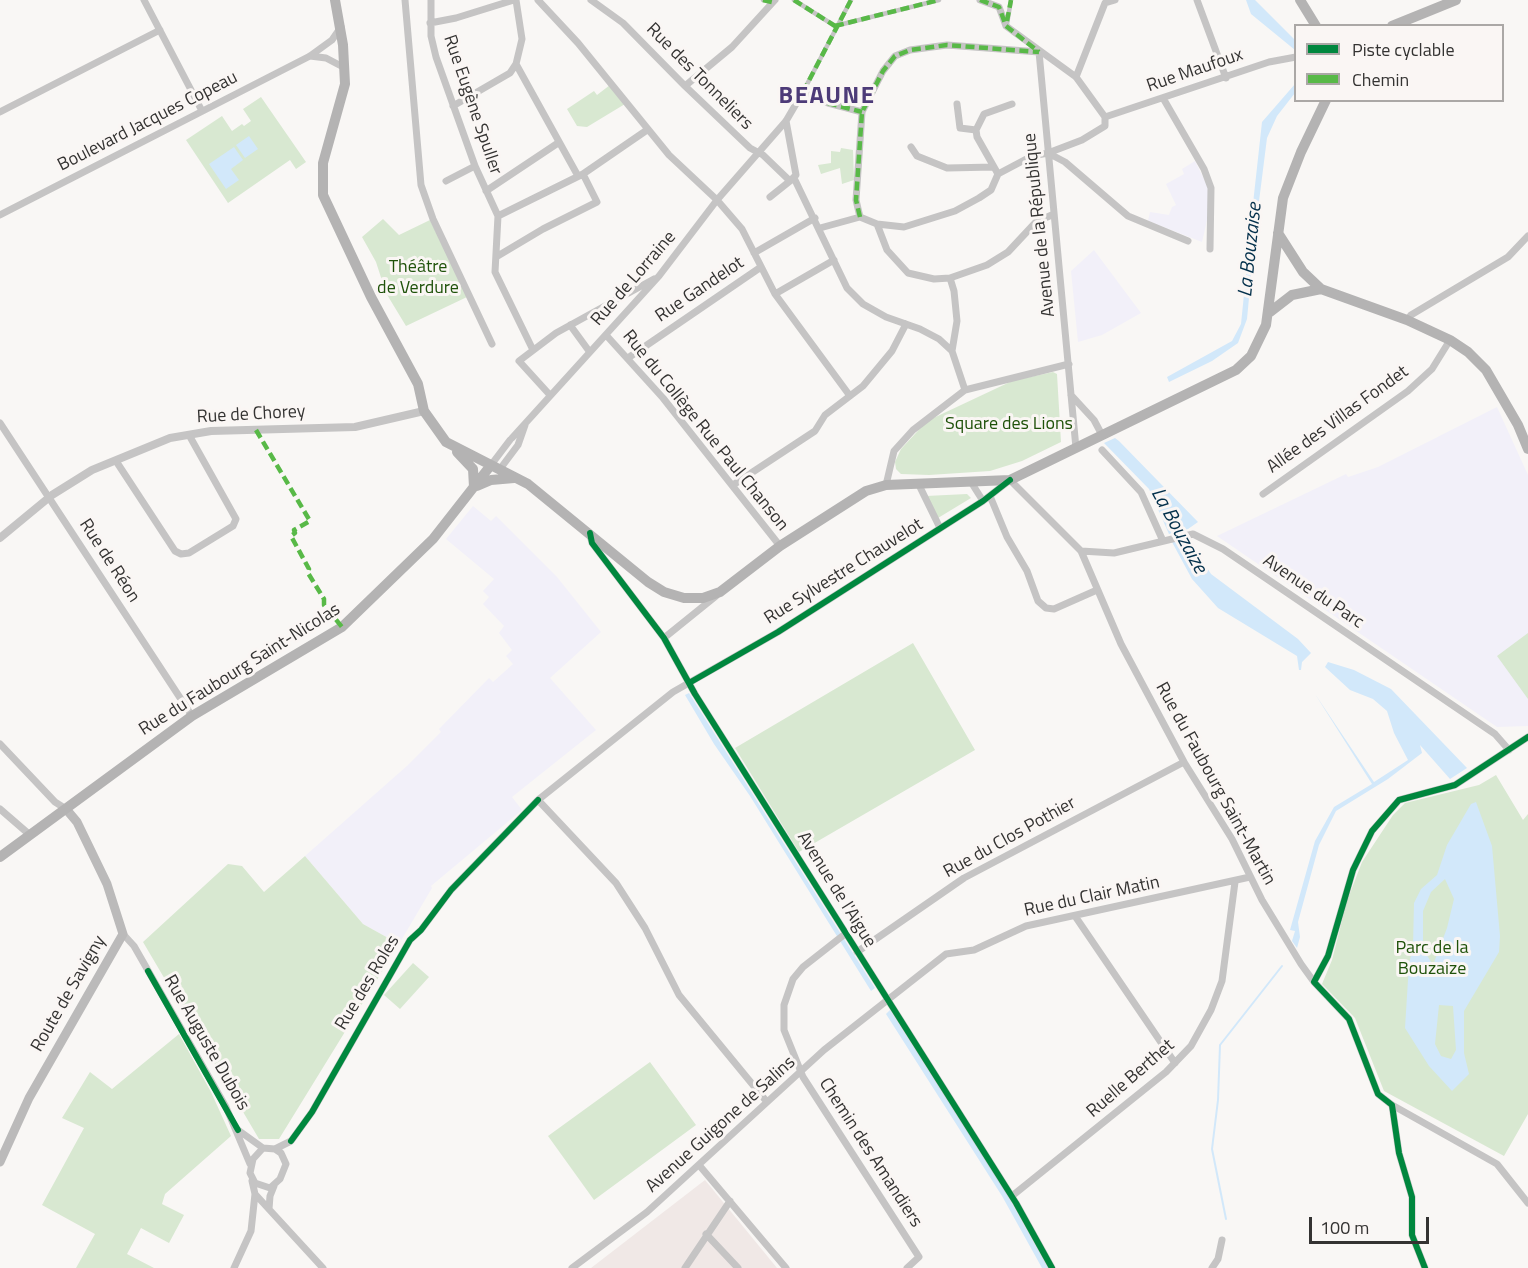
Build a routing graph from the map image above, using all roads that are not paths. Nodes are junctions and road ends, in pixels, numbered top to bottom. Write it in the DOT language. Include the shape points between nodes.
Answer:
graph roads {
  1 [pos="144,0"];
  2 [pos="335,0"];
  3 [pos="405,0"];
  4 [pos="431,0"];
  5 [pos="515,0"];
  6 [pos="538,0"];
  7 [pos="591,0"];
  8 [pos="763,0"];
  9 [pos="794,0"];
  10 [pos="851,0"];
  11 [pos="939,0"];
  12 [pos="980,0"];
  13 [pos="1011,0"];
  14 [pos="1115,0"];
  15 [pos="1197,0"];
  16 [pos="1300,0"];
  17 [pos="1456,0"];
  18 [pos="773,1"];
  19 [pos="430,23"];
  20 [pos="1315,24"];
  21 [pos="1397,24"];
  22 [pos="835,26"];
  23 [pos="1006,26"];
  24 [pos="340,27"];
  25 [pos="160,30"];
  26 [pos="1039,52"];
  27 [pos="310,56"];
  28 [pos="1294,57"];
  29 [pos="516,64"];
  30 [pos="345,68"];
  31 [pos="1076,77"];
  32 [pos="1226,78"];
  33 [pos="685,86"];
  34 [pos="803,92"];
  35 [pos="1162,98"];
  36 [pos="1325,102"];
  37 [pos="957,104"];
  38 [pos="1012,104"];
  39 [pos="453,106"];
  40 [pos="202,111"];
  41 [pos="0,112"];
  42 [pos="862,112"];
  43 [pos="1105,117"];
  44 [pos="786,121"];
  45 [pos="647,130"];
  46 [pos="976,130"];
  47 [pos="558,143"];
  48 [pos="911,147"];
  49 [pos="758,152"];
  50 [pos="1048,153"];
  51 [pos="475,166"];
  52 [pos="996,171"];
  53 [pos="580,175"];
  54 [pos="792,179"];
  55 [pos="446,181"];
  56 [pos="486,191"];
  57 [pos="770,197"];
  58 [pos="717,200"];
  59 [pos="1054,214"];
  60 [pos="0,215"];
  61 [pos="498,216"];
  62 [pos="860,217"];
  63 [pos="815,218"];
  64 [pos="877,224"];
  65 [pos="820,228"];
  66 [pos="1278,234"];
  67 [pos="1528,236"];
  68 [pos="1188,241"];
  69 [pos="1210,249"];
  70 [pos="754,253"];
  71 [pos="496,257"];
  72 [pos="834,260"];
  73 [pos="760,267"];
  74 [pos="659,276"];
  75 [pos="950,278"];
  76 [pos="1321,289"];
  77 [pos="775,294"];
  78 [pos="1270,312"];
  79 [pos="1407,320"];
  80 [pos="906,324"];
  81 [pos="570,325"];
  82 [pos="606,335"];
  83 [pos="1450,340"];
  84 [pos="492,344"];
  85 [pos="533,350"];
  86 [pos="589,351"];
  87 [pos="952,351"];
  88 [pos="628,358"];
  89 [pos="1069,364"];
  90 [pos="965,390"];
  91 [pos="549,394"];
  92 [pos="1071,394"];
  93 [pos="850,396"];
  94 [pos="424,411"];
  95 [pos="526,420"];
  96 [pos="0,423"];
  97 [pos="189,435"];
  98 [pos="1102,435"];
  99 [pos="446,442"];
  100 [pos="1077,447"];
  101 [pos="1528,449"];
  102 [pos="1102,450"];
  103 [pos="116,461"];
  104 [pos="496,467"];
  105 [pos="519,479"];
  106 [pos="491,480"];
  107 [pos="1010,480"];
  108 [pos="918,483"];
  109 [pos="971,483"];
  110 [pos="886,484"];
  111 [pos="733,485"];
  112 [pos="474,488"];
  113 [pos="1263,494"];
  114 [pos="990,496"];
  115 [pos="49,497"];
  116 [pos="983,501"];
  117 [pos="940,528"];
  118 [pos="590,533"];
  119 [pos="0,538"];
  120 [pos="1162,541"];
  121 [pos="780,546"];
  122 [pos="1081,551"];
  123 [pos="1096,590"];
  124 [pos="720,592"];
  125 [pos="691,599"];
  126 [pos="693,614"];
  127 [pos="664,638"];
  128 [pos="689,683"];
  129 [pos="192,716"];
  130 [pos="1528,737"];
  131 [pos="0,744"];
  132 [pos="1509,750"];
  133 [pos="1184,762"];
  134 [pos="538,800"];
  135 [pos="0,809"];
  136 [pos="66,809"];
  137 [pos="30,836"];
  138 [pos="0,857"];
  139 [pos="1250,877"];
  140 [pos="1234,882"];
  141 [pos="1075,916"];
  142 [pos="123,934"];
  143 [pos="842,936"];
  144 [pos="857,952"];
  145 [pos="1314,982"];
  146 [pos="883,1002"];
  147 [pos="1175,1063"];
  148 [pos="800,1072"];
  149 [pos="767,1102"];
  150 [pos="1392,1105"];
  151 [pos="238,1130"];
  152 [pos="263,1148"];
  153 [pos="275,1149"];
  154 [pos="0,1162"];
  155 [pos="250,1164"];
  156 [pos="699,1164"];
  157 [pos="252,1181"];
  158 [pos="274,1186"];
  159 [pos="255,1194"];
  160 [pos="1012,1196"];
  161 [pos="730,1201"];
  162 [pos="1528,1203"];
  163 [pos="269,1209"];
  164 [pos="706,1234"];
  165 [pos="1222,1240"];
  166 [pos="1426,1267"];
  167 [pos="234,1268"];
  168 [pos="323,1268"];
  169 [pos="572,1268"];
  170 [pos="685,1268"];
  171 [pos="738,1268"];
  172 [pos="786,1268"];
  173 [pos="907,1268"];
  174 [pos="1052,1268"];
  175 [pos="1212,1268"];
  1 -- 25 [label="street"];
  2 -- 24 [label="main road"];
  3 -- 84 [label="street" via="421,185"];
  4 -- 19 [label="street, Rue Eugène Spuller"];
  5 -- 19 [label="street"];
  5 -- 29 [label="street" via="522,39"];
  6 -- 45 [label="street" via="578,43"];
  7 -- 33 [label="street, Rue des Tonneliers" via="623,22"];
  8 -- 18 [label="street"];
  9 -- 22 [label="street"];
  10 -- 22 [label="street"];
  11 -- 22 [label="street"];
  12 -- 23 [label="street" via="999,7"];
  13 -- 23 [label="street"];
  14 -- 31 [label="street" via="1105,3"];
  15 -- 32 [label="street"];
  16 -- 20 [label="main road"];
  17 -- 21 [label="main road"];
  18 -- 33 [label="street" via="732,47"];
  19 -- 39 [label="street, Rue Eugène Spuller" via="436,57"];
  22 -- 34 [label="street"];
  23 -- 26 [label="street"];
  24 -- 27 [label="street, Boulevard Jacques Copeau" via="332,40"];
  24 -- 30 [label="main road"];
  25 -- 40 [label="street"];
  25 -- 41 [label="street"];
  26 -- 31 [label="street"];
  26 -- 42 [label="street" via="947,45 910,50 894,56"];
  26 -- 50 [label="street, Avenue de la République"];
  27 -- 30 [label="street" via="326,58"];
  27 -- 40 [label="street, Boulevard Jacques Copeau"];
  28 -- 32 [label="street, Rue Maufoux"];
  29 -- 39 [label="street" via="510,73"];
  29 -- 47 [label="street"];
  30 -- 94 [label="main road" via="344,97 323,163 323,195 418,384"];
  31 -- 43 [label="street"];
  32 -- 35 [label="street, Rue Maufoux"];
  33 -- 49 [label="street, Rue des Tonneliers"];
  34 -- 42 [label="street"];
  34 -- 44 [label="street, Rue de Lorraine"];
  35 -- 43 [label="street, Rue Maufoux"];
  35 -- 69 [label="street" via="1212,188"];
  36 -- 66 [label="main road" via="1289,180"];
  37 -- 46 [label="street" via="960,128"];
  38 -- 46 [label="street" via="984,114"];
  39 -- 51 [label="street, Rue Eugène Spuller"];
  40 -- 60 [label="street, Boulevard Jacques Copeau"];
  42 -- 62 [label="street" via="856,200"];
  43 -- 50 [label="street" via="1102,128"];
  44 -- 49 [label="street, Rue de Lorraine"];
  44 -- 54 [label="street" via="796,175"];
  45 -- 53 [label="street"];
  45 -- 58 [label="street"];
  46 -- 52 [label="street" via="976,137"];
  47 -- 53 [label="street"];
  47 -- 56 [label="street"];
  48 -- 52 [label="street" via="917,156 947,168"];
  49 -- 54 [label="street, Rue des Tonneliers"];
  49 -- 58 [label="street, Rue de Lorraine"];
  50 -- 52 [label="street"];
  50 -- 59 [label="street, Avenue de la République"];
  50 -- 68 [label="street" via="1065,162 1128,216"];
  51 -- 55 [label="street"];
  51 -- 56 [label="street, Rue Eugène Spuller"];
  52 -- 64 [label="street" via="991,190 955,211 904,227"];
  53 -- 61 [label="street"];
  53 -- 71 [label="street" via="597,202"];
  54 -- 57 [label="street"];
  54 -- 63 [label="street"];
  56 -- 61 [label="street, Rue Eugène Spuller"];
  58 -- 70 [label="street" via="742,229"];
  58 -- 74 [label="street, Rue de Lorraine"];
  59 -- 75 [label="street" via="1036,222 1008,252 987,265"];
  59 -- 89 [label="street, Avenue de la République"];
  61 -- 71 [label="street"];
  62 -- 64 [label="street"];
  62 -- 65 [label="street"];
  63 -- 65 [label="street"];
  63 -- 70 [label="street"];
  64 -- 75 [label="street" via="887,249 908,273 920,278"];
  65 -- 72 [label="street"];
  66 -- 76 [label="main road" via="1303,272"];
  66 -- 78 [label="main road"];
  67 -- 79 [label="street" via="1508,257"];
  70 -- 73 [label="street"];
  71 -- 85 [label="street" via="495,272"];
  72 -- 77 [label="street"];
  72 -- 80 [label="street" via="847,288 863,304"];
  73 -- 77 [label="street"];
  73 -- 88 [label="street, Rue Gandelot"];
  74 -- 81 [label="street"];
  74 -- 82 [label="street, Rue de Lorraine"];
  75 -- 87 [label="street" via="957,321"];
  76 -- 78 [label="main road" via="1292,295"];
  76 -- 79 [label="main road"];
  77 -- 93 [label="street"];
  78 -- 98 [label="main road" via="1256,349 1236,370"];
  79 -- 83 [label="main road"];
  80 -- 87 [label="street" via="939,339"];
  80 -- 93 [label="street" via="892,351"];
  81 -- 85 [label="street"];
  81 -- 86 [label="street"];
  82 -- 86 [label="street, Rue de Lorraine"];
  82 -- 88 [label="street, Rue du Collège Rue Paul Chanson"];
  83 -- 101 [label="main road" via="1486,370"];
  83 -- 113 [label="street, Allée des Villas Fondet" via="1432,369 1408,392"];
  85 -- 91 [label="street" via="519,361"];
  86 -- 91 [label="street, Rue de Lorraine"];
  87 -- 90 [label="street"];
  88 -- 111 [label="street, Rue du Collège Rue Paul Chanson"];
  89 -- 90 [label="street"];
  89 -- 92 [label="street, Avenue de la République"];
  90 -- 110 [label="street" via="894,450"];
  91 -- 95 [label="street, Rue de Lorraine"];
  92 -- 98 [label="street"];
  92 -- 100 [label="street, Avenue de la République"];
  93 -- 111 [label="street" via="825,415 815,430"];
  94 -- 97 [label="street, Rue de Chorey" via="355,427"];
  94 -- 99 [label="main road"];
  95 -- 104 [label="street, Rue de Lorraine"];
  95 -- 104 [label="street, Rue de Lorraine" via="518,445"];
  96 -- 115 [label="street, Rue de Réon"];
  97 -- 103 [label="street, Rue de Chorey" via="170,438"];
  97 -- 103 [label="street" via="236,519 233,526 189,553 175,551"];
  98 -- 100 [label="main road"];
  99 -- 104 [label="main road"];
  99 -- 112 [label="main road" via="473,469"];
  100 -- 107 [label="main road"];
  102 -- 120 [label="street" via="1141,492"];
  103 -- 115 [label="street, Rue de Chorey" via="92,470"];
  104 -- 105 [label="main road"];
  104 -- 106 [label="main road"];
  104 -- 112 [label="main road, Rue du Faubourg Saint-Nicolas"];
  105 -- 106 [label="main road"];
  105 -- 118 [label="main road"];
  106 -- 112 [label="main road"];
  107 -- 109 [label="main road"];
  107 -- 114 [label="street, Rue Sylvestre Chauvelot"];
  107 -- 122 [label="street, Rue du Faubourg Saint-Martin"];
  108 -- 109 [label="main road"];
  108 -- 110 [label="main road"];
  108 -- 117 [label="street"];
  109 -- 116 [label="street"];
  110 -- 121 [label="main road" via="859,495"];
  111 -- 121 [label="street, Rue du Collège Rue Paul Chanson"];
  112 -- 129 [label="main road, Rue du Faubourg Saint-Nicolas" via="433,539 342,627"];
  114 -- 116 [label="street, Rue Sylvestre Chauvelot"];
  114 -- 123 [label="street" via="1038,601 1054,609"];
  115 -- 119 [label="street, Rue de Chorey"];
  115 -- 129 [label="street, Rue de Réon"];
  116 -- 117 [label="street, Rue Sylvestre Chauvelot"];
  117 -- 128 [label="street, Rue Sylvestre Chauvelot" via="778,632"];
  118 -- 125 [label="main road" via="657,588"];
  118 -- 127 [label="street, Avenue de l'Aigue" via="592,543"];
  120 -- 122 [label="street, Avenue du Parc" via="1114,553"];
  120 -- 132 [label="street, Avenue du Parc" via="1193,534 1223,549 1495,734"];
  121 -- 124 [label="main road"];
  122 -- 123 [label="street, Rue du Faubourg Saint-Martin"];
  123 -- 133 [label="street, Rue du Faubourg Saint-Martin"];
  124 -- 125 [label="main road"];
  124 -- 126 [label="street"];
  125 -- 126 [label="street"];
  126 -- 127 [label="street"];
  127 -- 128 [label="street, Avenue de l'Aigue"];
  128 -- 134 [label="street, Rue des Roles"];
  128 -- 143 [label="street, Avenue de l'Aigue"];
  129 -- 136 [label="main road, Rue du Faubourg Saint-Nicolas"];
  130 -- 132 [label="street"];
  131 -- 136 [label="street"];
  132 -- 145 [label="street" via="1455,785 1399,800 1372,831 1353,870 1328,956"];
  133 -- 139 [label="street, Rue du Faubourg Saint-Martin" via="1232,839"];
  133 -- 144 [label="street, Rue du Clos Pothier" via="964,878"];
  134 -- 149 [label="street" via="616,883 645,928 679,995"];
  134 -- 153 [label="street, Rue des Roles" via="451,890 410,940 312,1112 291,1142"];
  135 -- 137 [label="street"];
  136 -- 137 [label="main road, Rue du Faubourg Saint-Nicolas"];
  136 -- 142 [label="main road, Route de Savigny" via="77,822 103,876"];
  137 -- 138 [label="main road, Rue du Faubourg Saint-Nicolas"];
  139 -- 140 [label="street, Rue du Clair Matin"];
  139 -- 145 [label="street, Rue du Faubourg Saint-Martin"];
  140 -- 141 [label="street, Rue du Clair Matin"];
  140 -- 147 [label="street, Ruelle Berthet" via="1220,988 1191,1046"];
  141 -- 146 [label="street, Rue du Clair Matin" via="1017,928 974,950 946,954"];
  141 -- 147 [label="street"];
  142 -- 151 [label="street, Rue Auguste Dubois" via="134,946"];
  142 -- 154 [label="main road, Route de Savigny" via="29,1098"];
  143 -- 144 [label="street, Avenue de l'Aigue"];
  143 -- 148 [label="street, Chemin des Amandiers" via="798,973 788,990 784,1030"];
  144 -- 146 [label="street, Avenue de l'Aigue"];
  145 -- 150 [label="street, Rue du Faubourg Saint-Martin" via="1349,1019 1378,1094"];
  146 -- 148 [label="street, Avenue Guigone de Salins"];
  146 -- 160 [label="street, Avenue de l'Aigue"];
  147 -- 160 [label="street, Ruelle Berthet"];
  148 -- 149 [label="street, Avenue Guigone de Salins"];
  148 -- 173 [label="street, Chemin des Amandiers" via="919,1257"];
  149 -- 156 [label="street, Avenue Guigone de Salins"];
  150 -- 162 [label="street" via="1497,1164"];
  150 -- 166 [label="street" via="1399,1153 1412,1197 1412,1235"];
  151 -- 152 [label="street, Rue Auguste Dubois"];
  151 -- 155 [label="street, Rue Auguste Dubois"];
  152 -- 153 [label="street"];
  152 -- 155 [label="street"];
  153 -- 158 [label="street" via="286,1164"];
  155 -- 157 [label="street"];
  156 -- 161 [label="street"];
  156 -- 169 [label="street, Avenue Guigone de Salins" via="647,1212"];
  157 -- 158 [label="street" via="262,1187"];
  157 -- 159 [label="street"];
  158 -- 163 [label="street"];
  159 -- 163 [label="street"];
  159 -- 167 [label="street" via="251,1231"];
  160 -- 174 [label="street, Avenue de l'Aigue"];
  161 -- 164 [label="street"];
  161 -- 172 [label="street"];
  163 -- 168 [label="street"];
  164 -- 170 [label="street"];
  164 -- 171 [label="street"];
  165 -- 175 [label="street"];
}
